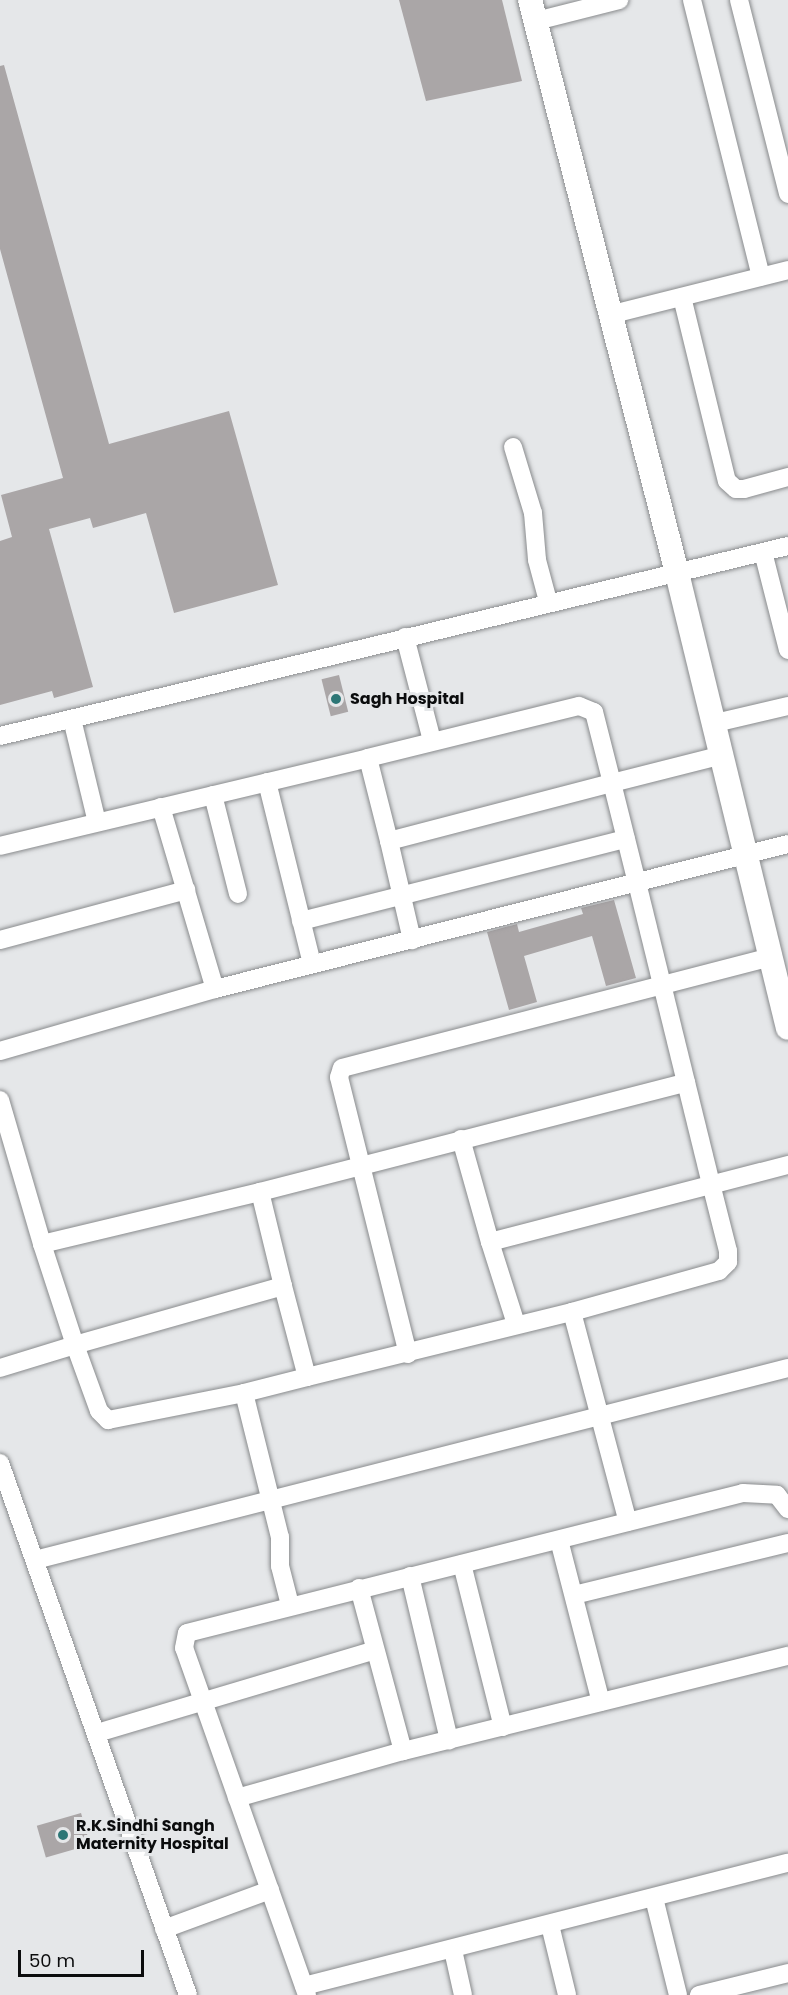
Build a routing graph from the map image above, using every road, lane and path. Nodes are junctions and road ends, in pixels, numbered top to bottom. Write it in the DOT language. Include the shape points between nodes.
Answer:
graph roads {
  1 [pos="692,0"];
  2 [pos="739,0"];
  3 [pos="614,1"];
  4 [pos="533,10"];
  5 [pos="788,194"];
  6 [pos="788,270"];
  7 [pos="761,277"];
  8 [pos="682,297"];
  9 [pos="609,315"];
  10 [pos="513,447"];
  11 [pos="788,477"];
  12 [pos="788,546"];
  13 [pos="763,552"];
  14 [pos="677,573"];
  15 [pos="548,601"];
  16 [pos="405,637"];
  17 [pos="787,639"];
  18 [pos="788,706"];
  19 [pos="72,719"];
  20 [pos="711,724"];
  21 [pos="0,736"];
  22 [pos="432,741"];
  23 [pos="719,756"];
  24 [pos="368,758"];
  25 [pos="267,782"];
  26 [pos="612,783"];
  27 [pos="213,795"];
  28 [pos="161,807"];
  29 [pos="97,822"];
  30 [pos="626,839"];
  31 [pos="389,841"];
  32 [pos="788,844"];
  33 [pos="0,846"];
  34 [pos="744,856"];
  35 [pos="637,883"];
  36 [pos="186,890"];
  37 [pos="238,894"];
  38 [pos="402,896"];
  39 [pos="302,921"];
  40 [pos="412,939"];
  41 [pos="0,940"];
  42 [pos="770,957"];
  43 [pos="312,964"];
  44 [pos="662,984"];
  45 [pos="215,989"];
  46 [pos="788,1028"];
  47 [pos="0,1051"];
  48 [pos="686,1083"];
  49 [pos="0,1100"];
  50 [pos="461,1139"];
  51 [pos="7,1149"];
  52 [pos="788,1165"];
  53 [pos="360,1166"];
  54 [pos="711,1184"];
  55 [pos="260,1192"];
  56 [pos="490,1242"];
  57 [pos="42,1244"];
  58 [pos="283,1286"];
  59 [pos="572,1312"];
  60 [pos="516,1324"];
  61 [pos="75,1345"];
  62 [pos="408,1354"];
  63 [pos="0,1368"];
  64 [pos="788,1368"];
  65 [pos="307,1377"];
  66 [pos="244,1393"];
  67 [pos="600,1414"];
  68 [pos="0,1463"];
  69 [pos="271,1497"];
  70 [pos="788,1509"];
  71 [pos="628,1522"];
  72 [pos="559,1540"];
  73 [pos="788,1542"];
  74 [pos="35,1560"];
  75 [pos="462,1564"];
  76 [pos="410,1576"];
  77 [pos="359,1588"];
  78 [pos="574,1595"];
  79 [pos="290,1605"];
  80 [pos="375,1650"];
  81 [pos="788,1656"];
  82 [pos="201,1699"];
  83 [pos="601,1702"];
  84 [pos="503,1727"];
  85 [pos="97,1733"];
  86 [pos="449,1740"];
  87 [pos="403,1751"];
  88 [pos="237,1798"];
  89 [pos="788,1863"];
  90 [pos="270,1890"];
  91 [pos="654,1898"];
  92 [pos="550,1925"];
  93 [pos="164,1929"];
  94 [pos="453,1950"];
  95 [pos="788,1972"];
  96 [pos="305,1990"];
  97 [pos="188,1995"];
  98 [pos="462,1995"];
  99 [pos="567,1995"];
  100 [pos="678,1995"];
  101 [pos="699,1995"];
  1 -- 7 [label="street"];
  2 -- 5 [label="street"];
  3 -- 4 [label="street"];
  4 -- 9 [label="street"];
  6 -- 7 [label="street"];
  7 -- 8 [label="street"];
  8 -- 9 [label="street"];
  8 -- 11 [label="street" via="727,481 736,489 744,489"];
  9 -- 14 [label="street"];
  10 -- 15 [label="street" via="532,513 537,560"];
  12 -- 13 [label="street"];
  13 -- 14 [label="street"];
  13 -- 17 [label="street"];
  14 -- 15 [label="street"];
  14 -- 20 [label="street"];
  15 -- 16 [label="street"];
  16 -- 19 [label="street"];
  16 -- 22 [label="street"];
  18 -- 20 [label="street"];
  19 -- 21 [label="street"];
  19 -- 29 [label="street"];
  20 -- 23 [label="street"];
  22 -- 24 [label="street"];
  22 -- 26 [label="street" via="588,707 594,712"];
  23 -- 26 [label="street"];
  23 -- 34 [label="street"];
  24 -- 25 [label="street"];
  24 -- 31 [label="street"];
  25 -- 27 [label="street"];
  25 -- 39 [label="street"];
  26 -- 30 [label="street"];
  26 -- 31 [label="street"];
  27 -- 28 [label="street"];
  27 -- 37 [label="street"];
  28 -- 29 [label="street"];
  28 -- 36 [label="street"];
  29 -- 33 [label="street"];
  30 -- 35 [label="street"];
  30 -- 38 [label="street"];
  31 -- 38 [label="street"];
  32 -- 34 [label="street"];
  34 -- 35 [label="street"];
  34 -- 42 [label="street"];
  35 -- 40 [label="street"];
  35 -- 44 [label="street"];
  36 -- 41 [label="street"];
  36 -- 45 [label="street"];
  38 -- 39 [label="street"];
  38 -- 40 [label="street"];
  39 -- 43 [label="street"];
  40 -- 43 [label="street"];
  42 -- 44 [label="street"];
  42 -- 46 [label="street"];
  43 -- 45 [label="street"];
  44 -- 48 [label="street"];
  44 -- 53 [label="street" via="342,1068 339,1077"];
  45 -- 47 [label="street"];
  48 -- 50 [label="street"];
  48 -- 54 [label="street"];
  49 -- 51 [label="street"];
  50 -- 53 [label="street"];
  50 -- 56 [label="street"];
  51 -- 57 [label="street"];
  52 -- 54 [label="street"];
  53 -- 55 [label="street"];
  53 -- 62 [label="street"];
  54 -- 56 [label="street"];
  54 -- 59 [label="street" via="728,1251 728,1262 719,1271"];
  55 -- 57 [label="street"];
  55 -- 58 [label="street"];
  56 -- 60 [label="street"];
  57 -- 61 [label="street"];
  58 -- 61 [label="street"];
  58 -- 65 [label="street"];
  59 -- 60 [label="street"];
  59 -- 67 [label="street"];
  60 -- 62 [label="street"];
  61 -- 63 [label="street"];
  61 -- 66 [label="street" via="99,1411 108,1420"];
  62 -- 65 [label="street"];
  64 -- 67 [label="street"];
  65 -- 66 [label="street"];
  66 -- 69 [label="street"];
  67 -- 69 [label="street"];
  67 -- 71 [label="street"];
  68 -- 74 [label="street"];
  69 -- 74 [label="street"];
  69 -- 79 [label="street"];
  70 -- 71 [label="street" via="777,1495 760,1491"];
  71 -- 72 [label="street"];
  72 -- 75 [label="street"];
  72 -- 78 [label="street"];
  73 -- 78 [label="street"];
  74 -- 85 [label="street"];
  75 -- 76 [label="street"];
  75 -- 84 [label="street"];
  76 -- 77 [label="street"];
  76 -- 86 [label="street"];
  77 -- 79 [label="street"];
  77 -- 80 [label="street"];
  78 -- 83 [label="street"];
  79 -- 82 [label="street" via="187,1633 184,1648"];
  80 -- 82 [label="street"];
  80 -- 87 [label="street"];
  81 -- 83 [label="street"];
  82 -- 85 [label="street"];
  82 -- 88 [label="street"];
  83 -- 84 [label="street"];
  84 -- 86 [label="street"];
  85 -- 93 [label="street"];
  86 -- 87 [label="street"];
  87 -- 88 [label="street"];
  88 -- 90 [label="street"];
  89 -- 91 [label="street"];
  90 -- 93 [label="street"];
  90 -- 96 [label="street"];
  91 -- 92 [label="street"];
  91 -- 100 [label="street"];
  92 -- 94 [label="street"];
  92 -- 99 [label="street"];
  93 -- 97 [label="street"];
  94 -- 96 [label="street"];
  94 -- 98 [label="street"];
  95 -- 101 [label="street"];
}
